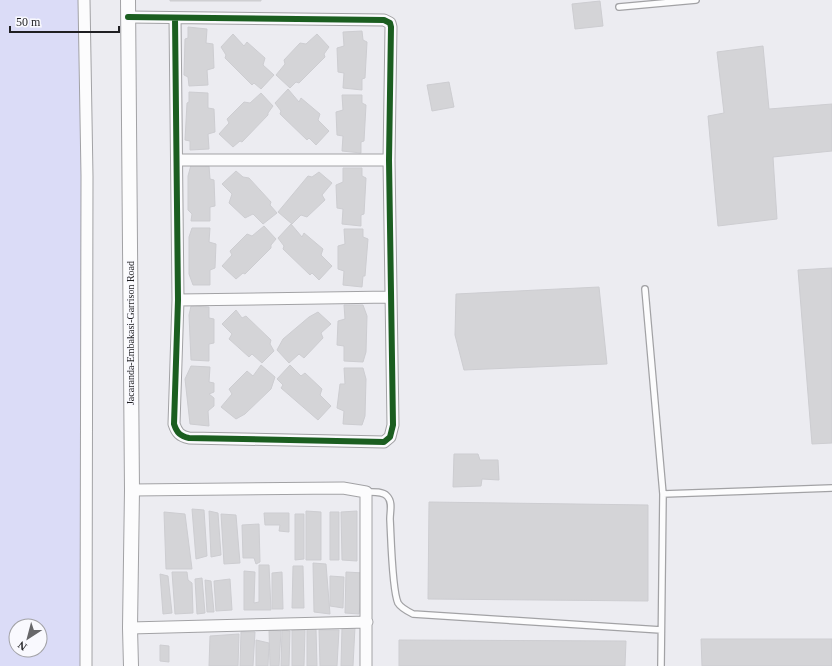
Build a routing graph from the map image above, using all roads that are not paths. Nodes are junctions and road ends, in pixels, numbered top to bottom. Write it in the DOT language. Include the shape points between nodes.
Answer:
graph roads {
  1 [pos="84,0"];
  2 [pos="128,0"];
  3 [pos="696,0"];
  4 [pos="619,7"];
  5 [pos="128,17"];
  6 [pos="175,18"];
  7 [pos="177,160"];
  8 [pos="389,160"];
  9 [pos="645,289"];
  10 [pos="391,297"];
  11 [pos="178,300"];
  12 [pos="832,488"];
  13 [pos="132,490"];
  14 [pos="366,492"];
  15 [pos="663,494"];
  16 [pos="367,622"];
  17 [pos="130,628"];
  18 [pos="661,630"];
  19 [pos="86,666"];
  20 [pos="131,666"];
  21 [pos="366,666"];
  22 [pos="661,666"];
  1 -- 19 [label="street" via="87,176"];
  2 -- 5 [label="street, Jacaranda-Embakasi-Garrison Road"];
  3 -- 4 [label="lane"];
  5 -- 6 [label="street"];
  5 -- 13 [label="street, Jacaranda-Embakasi-Garrison Road"];
  6 -- 7 [label="street"];
  6 -- 8 [label="street" via="387,21 391,27"];
  7 -- 8 [label="street"];
  7 -- 11 [label="street"];
  8 -- 10 [label="street"];
  9 -- 15 [label="lane"];
  10 -- 11 [label="street"];
  10 -- 11 [label="street" via="393,425 390,437 384,442 182,437 177,433 174,424"];
  12 -- 15 [label="lane"];
  13 -- 14 [label="street" via="343,488"];
  13 -- 17 [label="street, Jacaranda-Embakasi-Garrison Road"];
  14 -- 16 [label="street"];
  14 -- 18 [label="lane" via="382,493 391,501 394,586 398,602 404,610 412,614"];
  15 -- 18 [label="lane"];
  16 -- 17 [label="street"];
  16 -- 21 [label="street"];
  17 -- 20 [label="street, Jacaranda-Embakasi-Garrison Road"];
  18 -- 22 [label="lane"];
}
